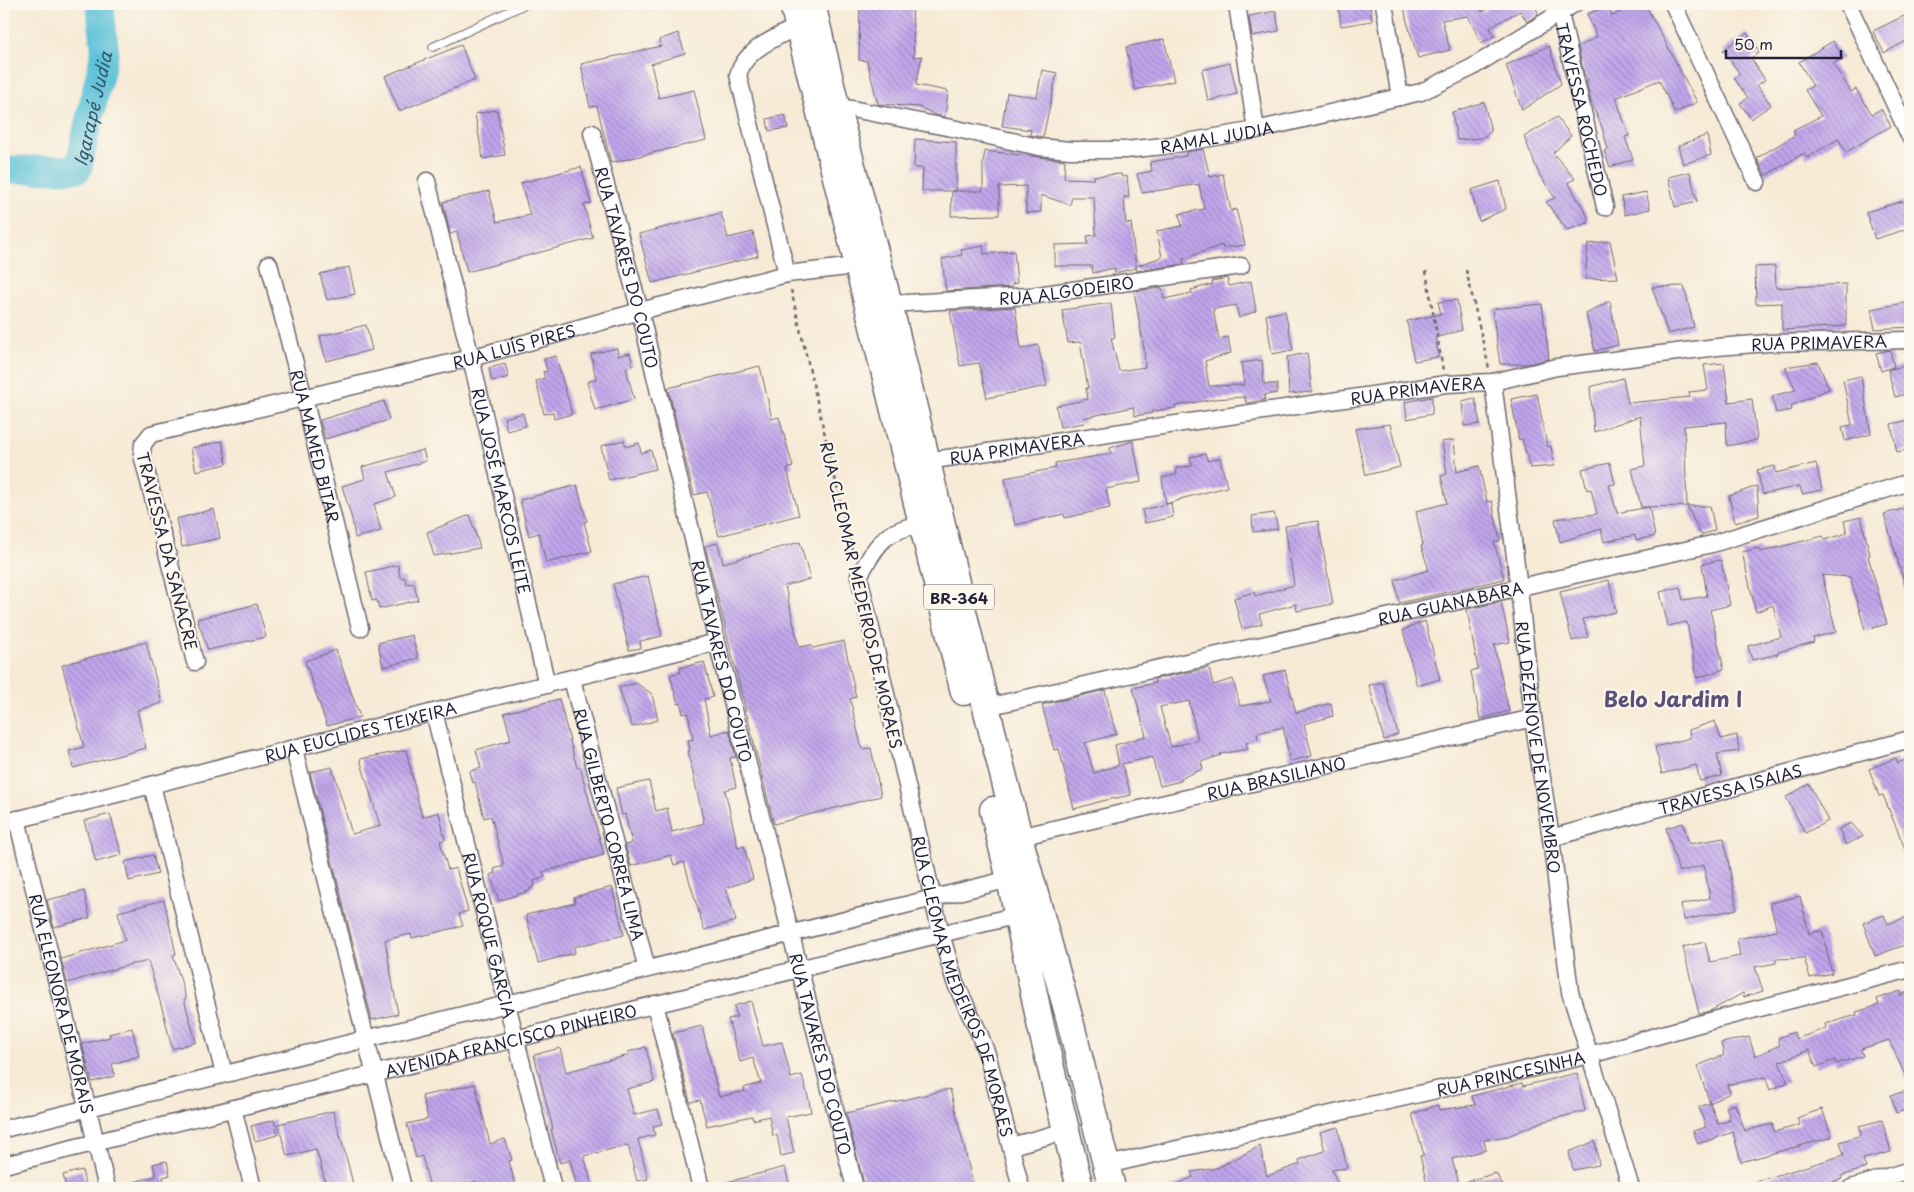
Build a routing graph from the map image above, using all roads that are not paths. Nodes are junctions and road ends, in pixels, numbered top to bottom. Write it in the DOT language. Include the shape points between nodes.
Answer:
graph roads {
  1 [pos="525,4"];
  2 [pos="812,4"];
  3 [pos="1237,4"];
  4 [pos="1384,4"];
  5 [pos="1574,4"];
  6 [pos="1673,4"];
  7 [pos="1848,4"];
  8 [pos="1560,13"];
  9 [pos="795,15"];
  10 [pos="433,47"];
  11 [pos="1400,97"];
  12 [pos="836,106"];
  13 [pos="1256,130"];
  14 [pos="592,133"];
  15 [pos="1910,137"];
  16 [pos="427,181"];
  17 [pos="1757,182"];
  18 [pos="1605,207"];
  19 [pos="270,264"];
  20 [pos="856,266"];
  21 [pos="1241,266"];
  22 [pos="787,274"];
  23 [pos="889,304"];
  24 [pos="640,311"];
  25 [pos="1910,340"];
  26 [pos="471,358"];
  27 [pos="1492,382"];
  28 [pos="304,398"];
  29 [pos="171,429"];
  30 [pos="927,461"];
  31 [pos="1910,482"];
  32 [pos="922,524"];
  33 [pos="1519,588"];
  34 [pos="360,628"];
  35 [pos="717,642"];
  36 [pos="195,662"];
  37 [pos="572,679"];
  38 [pos="547,685"];
  39 [pos="986,707"];
  40 [pos="434,712"];
  41 [pos="1533,718"];
  42 [pos="1910,739"];
  43 [pos="294,749"];
  44 [pos="152,785"];
  45 [pos="11,821"];
  46 [pos="1019,837"];
  47 [pos="1551,838"];
  48 [pos="1010,879"];
  49 [pos="932,898"];
  50 [pos="1018,915"];
  51 [pos="790,934"];
  52 [pos="941,934"];
  53 [pos="647,969"];
  54 [pos="799,969"];
  55 [pos="1910,969"];
  56 [pos="506,1004"];
  57 [pos="655,1004"];
  58 [pos="1071,1023"];
  59 [pos="1041,1027"];
  60 [pos="365,1039"];
  61 [pos="515,1039"];
  62 [pos="1590,1055"];
  63 [pos="224,1074"];
  64 [pos="374,1074"];
  65 [pos="88,1108"];
  66 [pos="233,1108"];
  67 [pos="4,1129"];
  68 [pos="1066,1131"];
  69 [pos="96,1142"];
  70 [pos="1010,1146"];
  71 [pos="4,1165"];
  72 [pos="1910,1170"];
  73 [pos="1110,1177"];
  74 [pos="107,1188"];
  75 [pos="253,1188"];
  76 [pos="403,1188"];
  77 [pos="553,1188"];
  78 [pos="701,1188"];
  79 [pos="855,1188"];
  80 [pos="1021,1188"];
  81 [pos="1080,1188"];
  82 [pos="1631,1188"];
  83 [pos="1851,1188"];
  1 -- 10 [label="lane"];
  2 -- 12 [label="highway, BR-364"];
  3 -- 13 [label="street"];
  4 -- 11 [label="street"];
  5 -- 8 [label="street, RAMAL JUDIA"];
  6 -- 17 [label="street"];
  7 -- 15 [label="street"];
  8 -- 11 [label="street, RAMAL JUDIA" via="1471,68 1421,92"];
  8 -- 18 [label="street, TRAVESSA ROCHEDO"];
  9 -- 20 [label="highway, BR-364"];
  9 -- 22 [label="street" via="740,66 738,75"];
  11 -- 13 [label="street, RAMAL JUDIA"];
  12 -- 13 [label="street, RAMAL JUDIA" via="1039,147 1070,150 1164,146"];
  12 -- 23 [label="highway, BR-364"];
  14 -- 24 [label="street, RUA TAVARES DO COUTO"];
  16 -- 26 [label="street, RUA JOSÉ MARCOS LEITE"];
  19 -- 28 [label="street, RUA MAMED BITAR"];
  20 -- 22 [label="street, RUA LUÍS PIRES"];
  20 -- 32 [label="highway, BR-364"];
  21 -- 23 [label="street, RUA ALGODEIRO" via="1030,296"];
  22 -- 24 [label="street, RUA LUÍS PIRES"];
  23 -- 30 [label="highway, BR-364"];
  24 -- 26 [label="street, RUA LUÍS PIRES"];
  24 -- 35 [label="street, RUA TAVARES DO COUTO"];
  25 -- 27 [label="street, RUA PRIMAVERA" via="1716,347 1557,367"];
  26 -- 28 [label="street, RUA LUÍS PIRES"];
  26 -- 38 [label="street, RUA JOSÉ MARCOS LEITE"];
  27 -- 30 [label="street, RUA PRIMAVERA" via="1446,384"];
  27 -- 33 [label="street, RUA DEZENOVE DE NOVEMBRO"];
  28 -- 29 [label="street, RUA LUÍS PIRES"];
  28 -- 34 [label="street, RUA MAMED BITAR"];
  29 -- 36 [label="street, TRAVESSA DA SANACRE" via="151,434 141,450"];
  30 -- 39 [label="highway, BR-364"];
  31 -- 33 [label="street, RUA GUANABARA" via="1712,544"];
  32 -- 48 [label="highway, BR-364"];
  32 -- 49 [label="street, RUA CLEOMAR MEDEIROS DE MORAES" via="888,534 874,549 858,576"];
  33 -- 39 [label="street, RUA GUANABARA"];
  33 -- 41 [label="street, RUA DEZENOVE DE NOVEMBRO"];
  35 -- 37 [label="street, RUA EUCLIDES TEIXEIRA"];
  35 -- 51 [label="street, RUA TAVARES DO COUTO"];
  37 -- 38 [label="street, RUA EUCLIDES TEIXEIRA"];
  37 -- 53 [label="street, RUA GILBERTO CORREA LIMA"];
  38 -- 40 [label="street, RUA EUCLIDES TEIXEIRA"];
  39 -- 46 [label="highway, BR-364"];
  40 -- 43 [label="street, RUA EUCLIDES TEIXEIRA"];
  40 -- 56 [label="street, RUA ROQUE GARCIA"];
  41 -- 46 [label="street, RUA BRASILIANO"];
  41 -- 47 [label="street, RUA DEZENOVE DE NOVEMBRO"];
  42 -- 47 [label="street, TRAVESSA ISAIAS"];
  43 -- 44 [label="street, RUA EUCLIDES TEIXEIRA"];
  43 -- 60 [label="street"];
  44 -- 45 [label="street, RUA EUCLIDES TEIXEIRA"];
  44 -- 63 [label="street"];
  45 -- 65 [label="street, RUA ELEONORA DE MORAIS"];
  46 -- 58 [label="highway, BR-364"];
  47 -- 62 [label="street, RUA DEZENOVE DE NOVEMBRO" via="1570,992"];
  48 -- 49 [label="street"];
  48 -- 50 [label="highway, BR-364"];
  49 -- 51 [label="street"];
  49 -- 52 [label="street, RUA CLEOMAR MEDEIROS DE MORAES"];
  50 -- 52 [label="street, AVENIDA FRANCISCO PINHEIRO"];
  50 -- 59 [label="highway, BR-364"];
  51 -- 53 [label="street"];
  51 -- 54 [label="street, RUA TAVARES DO COUTO"];
  52 -- 54 [label="street, AVENIDA FRANCISCO PINHEIRO"];
  52 -- 70 [label="street, RUA CLEOMAR MEDEIROS DE MORAES" via="955,982 988,1057"];
  53 -- 56 [label="street"];
  54 -- 57 [label="street, AVENIDA FRANCISCO PINHEIRO"];
  54 -- 79 [label="street, RUA TAVARES DO COUTO"];
  55 -- 62 [label="street, RUA PRINCESINHA"];
  56 -- 60 [label="street"];
  56 -- 61 [label="street, RUA ROQUE GARCIA"];
  57 -- 61 [label="street, AVENIDA FRANCISCO PINHEIRO"];
  57 -- 78 [label="street"];
  58 -- 59 [label="highway" via="1053,1018"];
  58 -- 73 [label="highway, BR-364"];
  59 -- 68 [label="highway, BR-364"];
  60 -- 63 [label="street"];
  60 -- 64 [label="street"];
  61 -- 64 [label="street, AVENIDA FRANCISCO PINHEIRO"];
  61 -- 77 [label="street, RUA ROQUE GARCIA"];
  62 -- 73 [label="street, RUA PRINCESINHA"];
  62 -- 82 [label="street, RUA DEZENOVE DE NOVEMBRO"];
  63 -- 65 [label="street"];
  64 -- 66 [label="street, AVENIDA FRANCISCO PINHEIRO"];
  64 -- 76 [label="street"];
  65 -- 67 [label="street"];
  65 -- 69 [label="street, RUA ELEONORA DE MORAIS"];
  66 -- 69 [label="street, AVENIDA FRANCISCO PINHEIRO"];
  66 -- 75 [label="street"];
  68 -- 70 [label="street"];
  68 -- 81 [label="highway, BR-364"];
  69 -- 71 [label="street, AVENIDA FRANCISCO PINHEIRO"];
  69 -- 74 [label="street, RUA ELEONORA DE MORAIS"];
  70 -- 80 [label="street, RUA CLEOMAR MEDEIROS DE MORAES"];
  72 -- 83 [label="street"];
}
